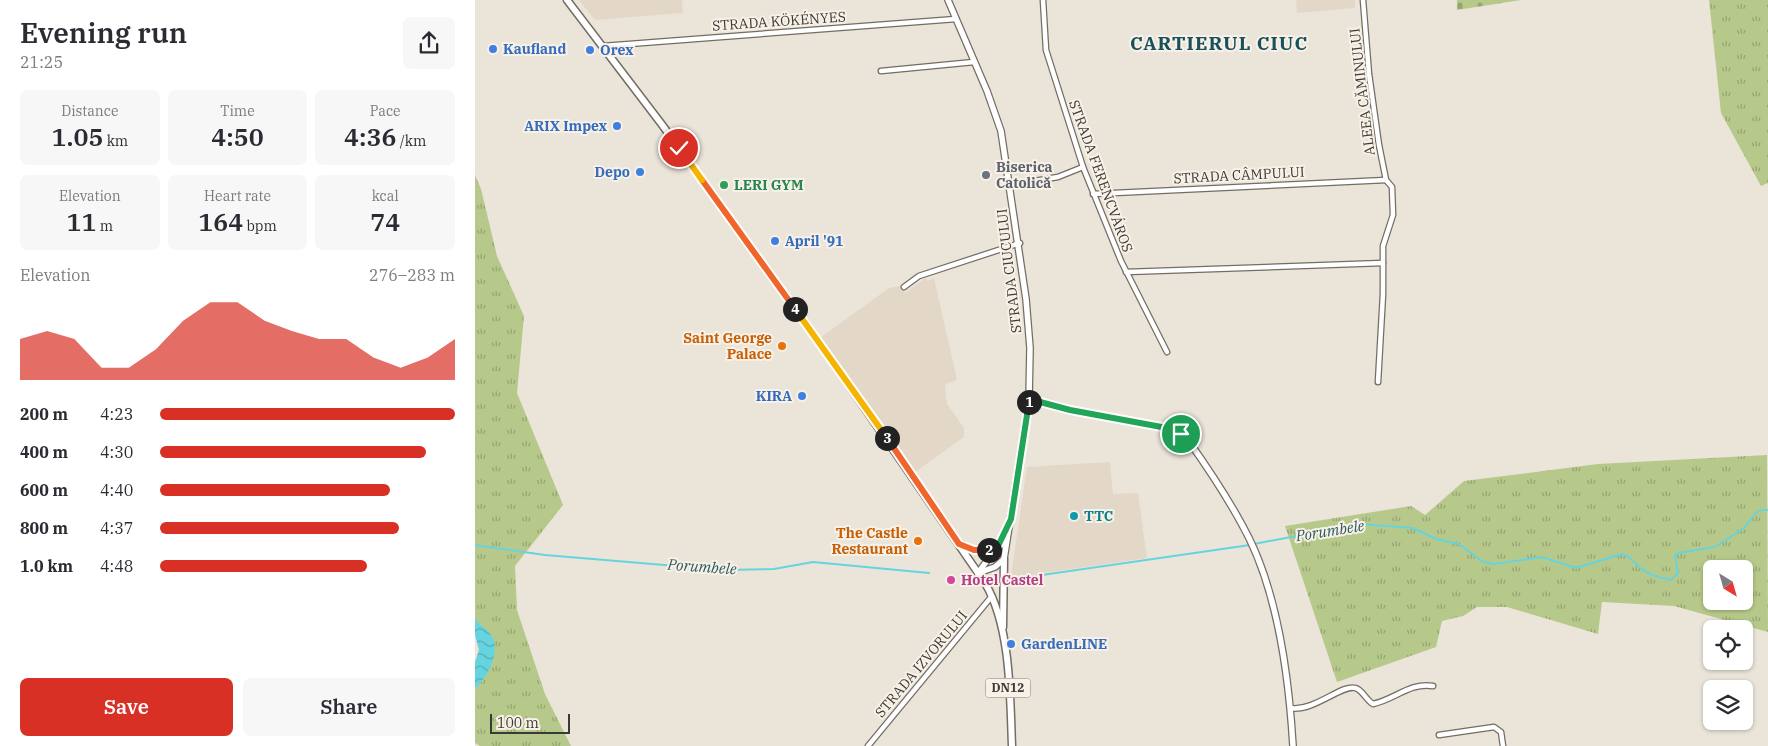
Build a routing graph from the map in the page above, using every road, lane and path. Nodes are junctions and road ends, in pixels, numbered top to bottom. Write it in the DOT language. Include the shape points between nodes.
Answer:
graph roads {
  1 [pos="567,0"];
  2 [pos="948,0"];
  3 [pos="1043,0"];
  4 [pos="1363,0"];
  5 [pos="956,19"];
  6 [pos="603,46"];
  7 [pos="974,62"];
  8 [pos="881,71"];
  9 [pos="1083,167"];
  10 [pos="1386,180"];
  11 [pos="1011,185"];
  12 [pos="1093,194"];
  13 [pos="1020,243"];
  14 [pos="1383,263"];
  15 [pos="1126,272"];
  16 [pos="904,287"];
  17 [pos="1167,352"];
  18 [pos="1378,382"];
  19 [pos="1029,399"];
  20 [pos="1011,519"];
  21 [pos="959,544"];
  22 [pos="997,547"];
  23 [pos="1003,559"];
  24 [pos="978,573"];
  25 [pos="992,596"];
  26 [pos="1002,631"];
  27 [pos="1433,686"];
  28 [pos="1290,708"];
  29 [pos="1439,735"];
  30 [pos="868,746"];
  31 [pos="1012,746"];
  32 [pos="1293,746"];
  33 [pos="1503,746"];
  1 -- 6 [label="main road, DN12"];
  2 -- 5 [label="main road, STRADA CIUCULUI"];
  3 -- 9 [label="street, STRADA FERENCVÁROS" via="1046,50"];
  4 -- 10 [label="street, ALEEA CĂMINULUI" via="1369,74"];
  5 -- 6 [label="street, STRADA KÖKÉNYES"];
  5 -- 7 [label="main road, STRADA CIUCULUI"];
  6 -- 21 [label="main road, DN12" via="828,354"];
  7 -- 8 [label="street"];
  7 -- 11 [label="main road, STRADA CIUCULUI" via="1001,131"];
  9 -- 11 [label="street" via="1058,177"];
  9 -- 12 [label="street, STRADA FERENCVÁROS"];
  10 -- 12 [label="street, STRADA CÂMPULUI"];
  10 -- 14 [label="street, ALEEA CĂMINULUI" via="1392,187 1393,215 1383,246"];
  11 -- 13 [label="main road, STRADA CIUCULUI"];
  12 -- 15 [label="street, STRADA FERENCVÁROS"];
  13 -- 16 [label="street" via="919,276"];
  13 -- 19 [label="main road, STRADA CIUCULUI" via="1030,348"];
  14 -- 15 [label="street"];
  14 -- 18 [label="street, ALEEA CĂMINULUI"];
  15 -- 17 [label="street, STRADA FERENCVÁROS"];
  19 -- 20 [label="main road, STRADA CIUCULUI"];
  19 -- 28 [label="main road" via="1167,428 1181,434 1191,444 1253,548 1285,660"];
  20 -- 22 [label="main road"];
  20 -- 23 [label="main road"];
  21 -- 22 [label="main road" via="974,550"];
  21 -- 24 [label="main road, DN12"];
  22 -- 24 [label="main road"];
  23 -- 24 [label="main road" via="995,567"];
  23 -- 26 [label="main road"];
  24 -- 25 [label="main road, DN12"];
  25 -- 26 [label="main road, DN12"];
  25 -- 30 [label="street, STRADA IZVORULUI"];
  26 -- 31 [label="main road, DN12"];
  27 -- 28 [label="street" via="1417,685 1373,704 1359,690 1351,688 1307,707"];
  28 -- 32 [label="main road"];
  29 -- 33 [label="street" via="1495,727 1501,732"];
}
